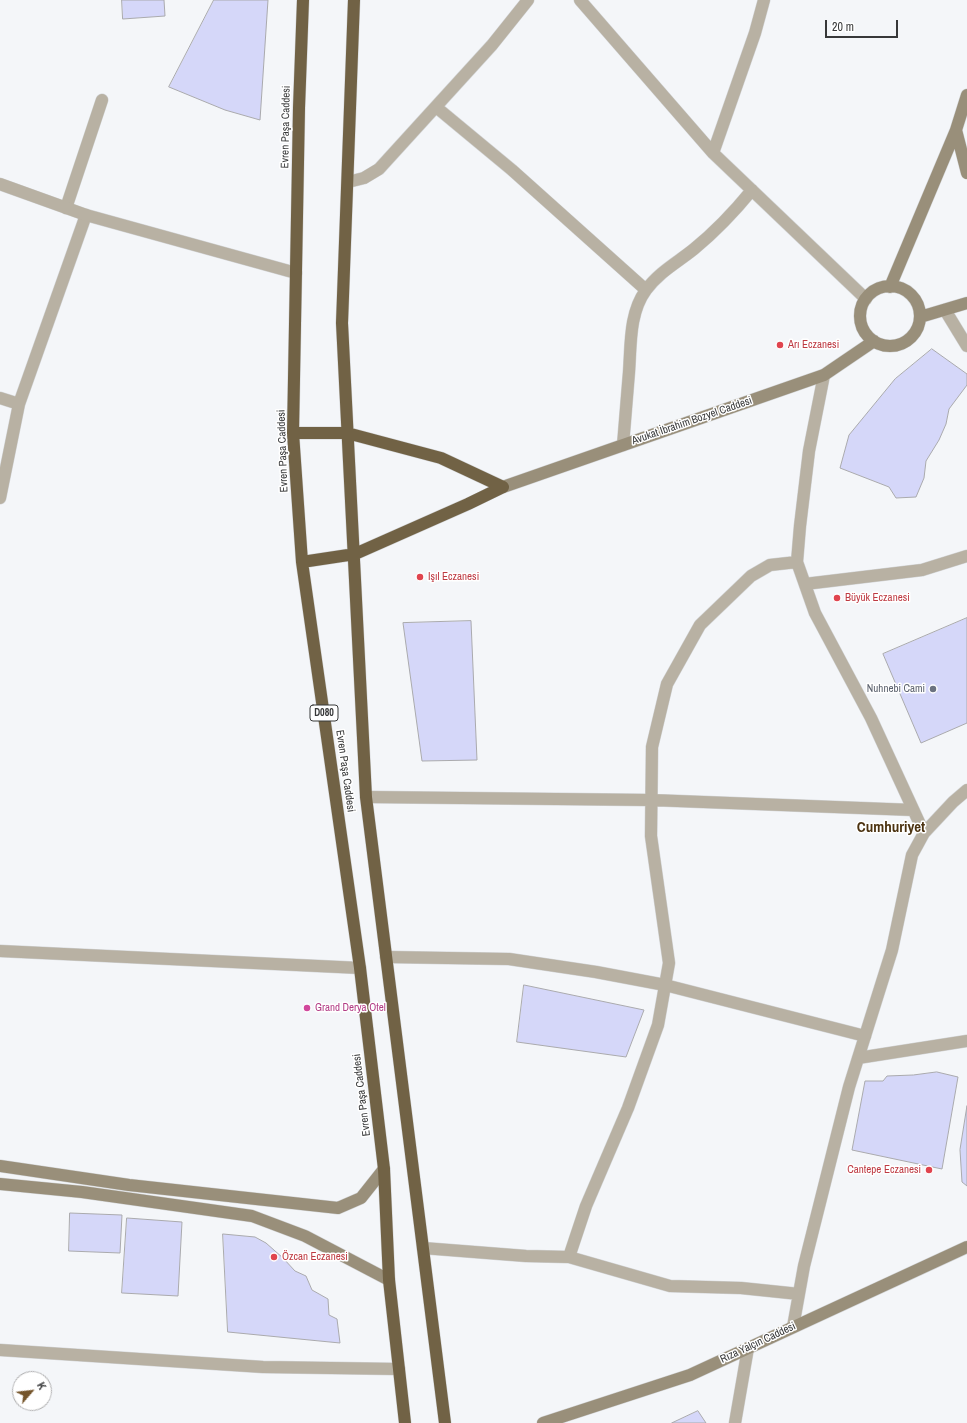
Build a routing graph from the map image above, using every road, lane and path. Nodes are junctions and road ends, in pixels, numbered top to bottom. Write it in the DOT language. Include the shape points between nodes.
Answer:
graph roads {
  1 [pos="303,0"];
  2 [pos="354,0"];
  3 [pos="528,0"];
  4 [pos="580,0"];
  5 [pos="764,0"];
  6 [pos="967,95"];
  7 [pos="102,100"];
  8 [pos="436,107"];
  9 [pos="956,130"];
  10 [pos="712,153"];
  11 [pos="967,173"];
  12 [pos="348,182"];
  13 [pos="0,184"];
  14 [pos="752,190"];
  15 [pos="66,208"];
  16 [pos="86,215"];
  17 [pos="296,273"];
  18 [pos="890,286"];
  19 [pos="646,290"];
  20 [pos="866,299"];
  21 [pos="967,303"];
  22 [pos="945,310"];
  23 [pos="920,317"];
  24 [pos="874,341"];
  25 [pos="967,346"];
  26 [pos="824,375"];
  27 [pos="0,398"];
  28 [pos="19,404"];
  29 [pos="293,433"];
  30 [pos="347,433"];
  31 [pos="623,445"];
  32 [pos="503,487"];
  33 [pos="0,498"];
  34 [pos="355,554"];
  35 [pos="967,556"];
  36 [pos="302,562"];
  37 [pos="798,562"];
  38 [pos="805,584"];
  39 [pos="966,794"];
  40 [pos="366,796"];
  41 [pos="651,800"];
  42 [pos="913,810"];
  43 [pos="924,833"];
  44 [pos="0,951"];
  45 [pos="386,957"];
  46 [pos="360,968"];
  47 [pos="665,985"];
  48 [pos="865,1036"];
  49 [pos="967,1041"];
  50 [pos="858,1058"];
  51 [pos="0,1166"];
  52 [pos="384,1169"];
  53 [pos="0,1184"];
  54 [pos="967,1247"];
  55 [pos="423,1248"];
  56 [pos="569,1257"];
  57 [pos="389,1280"];
  58 [pos="799,1294"];
  59 [pos="793,1327"];
  60 [pos="748,1348"];
  61 [pos="0,1350"];
  62 [pos="399,1369"];
  63 [pos="405,1423"];
  64 [pos="445,1423"];
  65 [pos="543,1423"];
  66 [pos="735,1423"];
  1 -- 17 [label="highway, Evren Paşa Caddesi / D080"];
  2 -- 12 [label="highway, Evren Paşa Caddesi"];
  3 -- 8 [label="street" via="492,45"];
  4 -- 10 [label="street"];
  5 -- 10 [label="street" via="755,33"];
  6 -- 9 [label="street"];
  7 -- 15 [label="street"];
  8 -- 12 [label="street" via="379,169 364,178"];
  8 -- 19 [label="street" via="512,170"];
  9 -- 11 [label="street"];
  9 -- 18 [label="street"];
  10 -- 14 [label="street"];
  12 -- 30 [label="highway, Evren Paşa Caddesi" via="342,323"];
  13 -- 15 [label="street"];
  14 -- 19 [label="street" via="714,232 669,267"];
  14 -- 20 [label="street"];
  15 -- 16 [label="street"];
  16 -- 17 [label="street"];
  16 -- 28 [label="street"];
  17 -- 29 [label="highway, Evren Paşa Caddesi / D080"];
  18 -- 20 [label="street" via="873,292"];
  18 -- 23 [label="street" via="908,292 915,299"];
  19 -- 31 [label="street" via="633,322"];
  20 -- 24 [label="street" via="862,308 862,326"];
  21 -- 22 [label="street"];
  22 -- 23 [label="street"];
  22 -- 25 [label="street"];
  23 -- 24 [label="street" via="917,329 910,339 892,346"];
  24 -- 26 [label="street, Avukat İbrahim Bozyel Caddesi"];
  26 -- 31 [label="street, Avukat İbrahim Bozyel Caddesi"];
  26 -- 37 [label="street" via="809,451"];
  27 -- 28 [label="street"];
  28 -- 33 [label="street"];
  29 -- 30 [label="highway"];
  29 -- 36 [label="highway, Evren Paşa Caddesi / D080"];
  30 -- 32 [label="highway" via="441,458"];
  30 -- 34 [label="highway, Evren Paşa Caddesi"];
  31 -- 32 [label="street, Avukat İbrahim Bozyel Caddesi"];
  32 -- 34 [label="highway"];
  34 -- 36 [label="highway"];
  34 -- 40 [label="highway, Evren Paşa Caddesi"];
  35 -- 38 [label="street" via="922,570"];
  36 -- 46 [label="highway, Evren Paşa Caddesi / D080"];
  37 -- 38 [label="street"];
  37 -- 41 [label="street" via="770,565 751,576 700,625 667,684 652,747"];
  38 -- 42 [label="street" via="815,614 871,718"];
  39 -- 43 [label="street"];
  40 -- 41 [label="street"];
  40 -- 45 [label="highway, Evren Paşa Caddesi"];
  41 -- 42 [label="street"];
  41 -- 47 [label="street" via="651,836 669,963"];
  42 -- 43 [label="street"];
  43 -- 48 [label="street" via="912,855 892,950"];
  44 -- 46 [label="street"];
  45 -- 47 [label="street" via="509,959"];
  45 -- 55 [label="highway, Evren Paşa Caddesi"];
  46 -- 52 [label="highway, Evren Paşa Caddesi / D080"];
  47 -- 48 [label="street"];
  47 -- 56 [label="street" via="658,1025 628,1108 586,1206"];
  48 -- 50 [label="street"];
  49 -- 50 [label="street"];
  50 -- 58 [label="street"];
  51 -- 52 [label="street" via="129,1185 338,1208 361,1198"];
  52 -- 57 [label="highway, Evren Paşa Caddesi / D080"];
  53 -- 57 [label="street" via="82,1192 252,1216 305,1236"];
  54 -- 59 [label="street, Rıza Yalçın Caddesi"];
  55 -- 56 [label="street"];
  55 -- 64 [label="highway, Evren Paşa Caddesi"];
  56 -- 58 [label="street" via="670,1286 741,1288"];
  57 -- 62 [label="highway, Evren Paşa Caddesi / D080"];
  58 -- 59 [label="street"];
  59 -- 60 [label="street, Rıza Yalçın Caddesi"];
  60 -- 65 [label="street, Rıza Yalçın Caddesi" via="690,1374"];
  60 -- 66 [label="street"];
  61 -- 62 [label="street" via="263,1367"];
  62 -- 63 [label="highway, Evren Paşa Caddesi / D080"];
}
